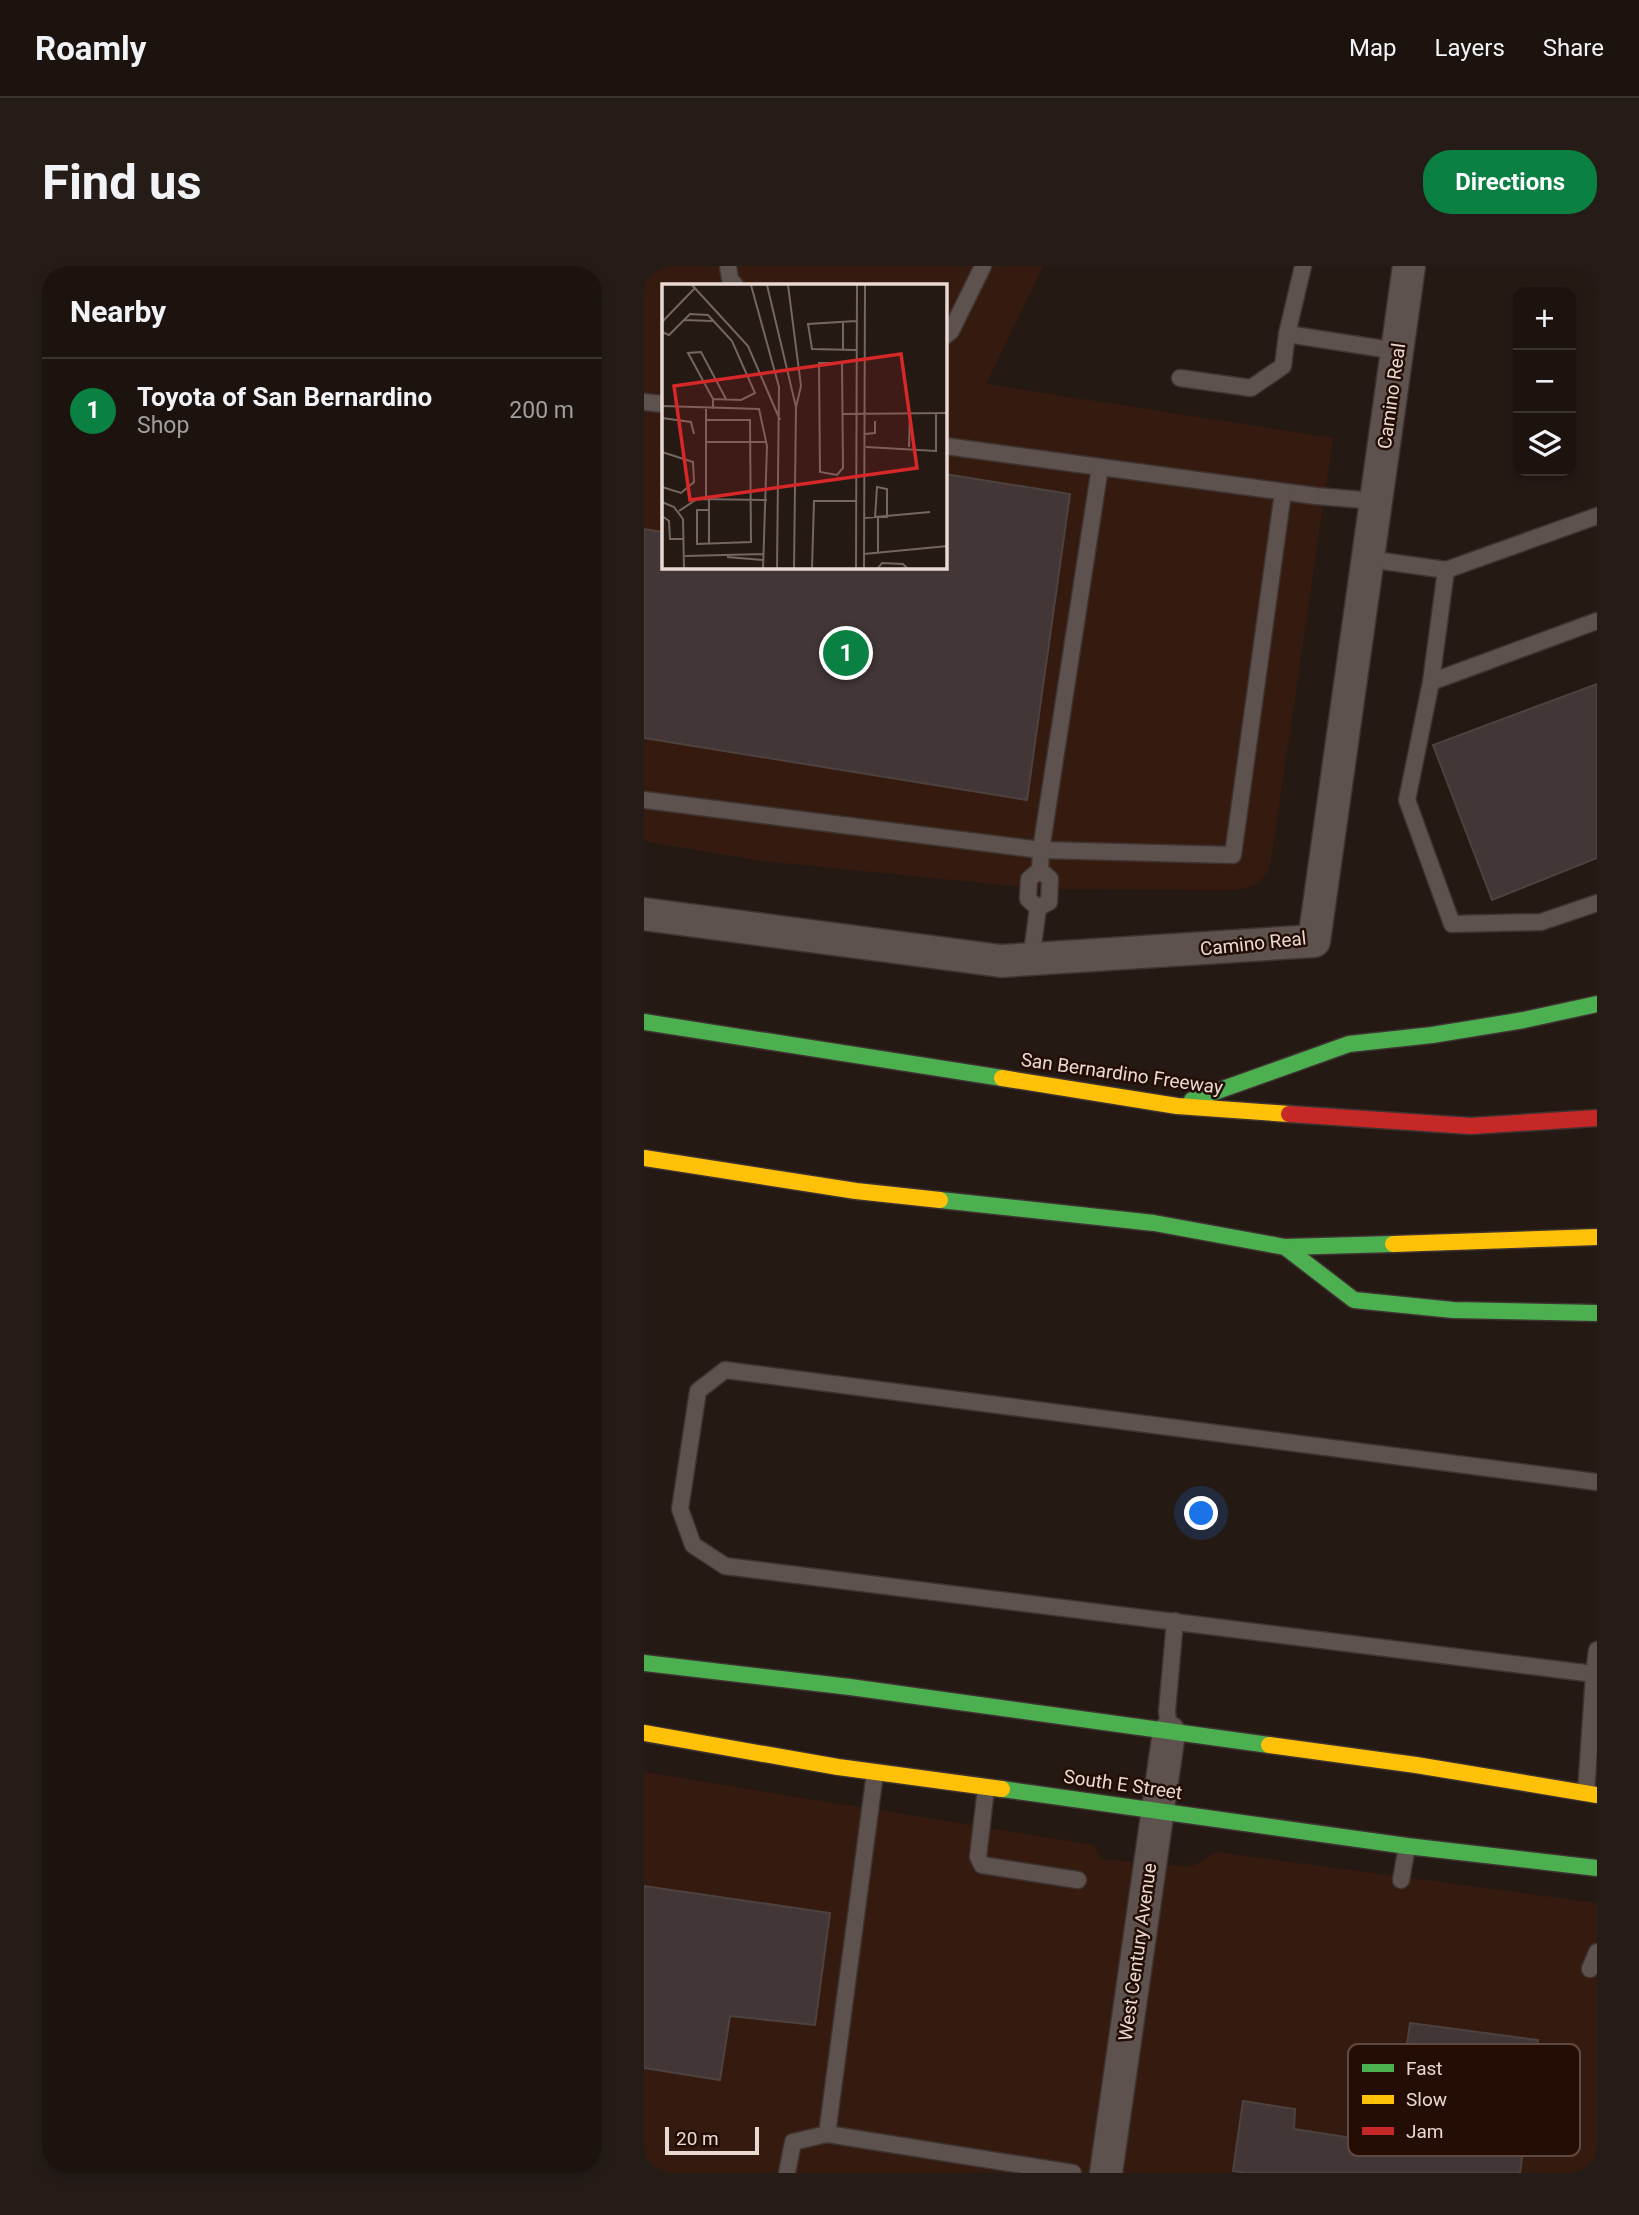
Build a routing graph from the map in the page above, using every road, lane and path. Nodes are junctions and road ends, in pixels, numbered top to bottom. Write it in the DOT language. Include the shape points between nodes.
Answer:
graph roads {
  1 [pos="727,266"];
  2 [pos="983,266"];
  3 [pos="1303,266"];
  4 [pos="1409,266"];
  5 [pos="734,284"];
  6 [pos="947,334"];
  7 [pos="1287,334"];
  8 [pos="1397,351"];
  9 [pos="1181,378"];
  10 [pos="644,401"];
  11 [pos="662,404"];
  12 [pos="947,446"];
  13 [pos="1100,467"];
  14 [pos="1283,492"];
  15 [pos="1376,501"];
  16 [pos="1597,516"];
  17 [pos="1368,559"];
  18 [pos="1446,570"];
  19 [pos="1597,621"];
  20 [pos="1431,682"];
  21 [pos="644,800"];
  22 [pos="1041,850"];
  23 [pos="1597,903"];
  24 [pos="644,914"];
  25 [pos="1031,960"];
  26 [pos="1597,1004"];
  27 [pos="644,1022"];
  28 [pos="1177,1106"];
  29 [pos="1597,1118"];
  30 [pos="644,1158"];
  31 [pos="1597,1237"];
  32 [pos="1285,1247"];
  33 [pos="1597,1313"];
  34 [pos="1597,1482"];
  35 [pos="1175,1620"];
  36 [pos="1597,1650"];
  37 [pos="644,1663"];
  38 [pos="1594,1674"];
  39 [pos="1169,1732"];
  40 [pos="644,1733"];
  41 [pos="875,1773"];
  42 [pos="986,1788"];
  43 [pos="1591,1794"];
  44 [pos="1157,1810"];
  45 [pos="1407,1846"];
  46 [pos="1597,1868"];
  47 [pos="1078,1880"];
  48 [pos="1401,1880"];
  49 [pos="1597,1952"];
  50 [pos="1590,1969"];
  51 [pos="827,2134"];
  52 [pos="788,2173"];
  53 [pos="1073,2173"];
  54 [pos="1106,2173"];
  1 -- 5 [label="lane"];
  2 -- 6 [label="lane"];
  3 -- 7 [label="lane"];
  4 -- 8 [label="street, Camino Real"];
  7 -- 8 [label="lane"];
  7 -- 9 [label="lane" via="1283,366 1251,388"];
  8 -- 15 [label="street, Camino Real"];
  10 -- 11 [label="lane"];
  12 -- 13 [label="lane"];
  13 -- 14 [label="lane"];
  13 -- 22 [label="lane"];
  14 -- 15 [label="lane"];
  14 -- 22 [label="lane" via="1233,855"];
  15 -- 17 [label="street, Camino Real"];
  16 -- 18 [label="lane"];
  17 -- 18 [label="lane"];
  17 -- 25 [label="street, Camino Real" via="1314,941"];
  18 -- 20 [label="lane"];
  19 -- 20 [label="lane"];
  20 -- 23 [label="lane" via="1407,800 1452,924 1541,922"];
  21 -- 22 [label="lane"];
  22 -- 25 [label="lane" via="1040,870 1050,879 1049,902 1038,908"];
  24 -- 25 [label="street, Camino Real" via="1001,961"];
  26 -- 28 [label="main road" via="1432,1035 1349,1044"];
  27 -- 28 [label="main road, San Bernardino Freeway"];
  28 -- 29 [label="main road, San Bernardino Freeway" via="1471,1126"];
  30 -- 32 [label="main road" via="856,1191 1154,1223"];
  31 -- 32 [label="main road"];
  32 -- 33 [label="main road" via="1354,1300 1453,1310"];
  34 -- 35 [label="lane" via="725,1370 698,1391 680,1509 693,1545 725,1566"];
  35 -- 38 [label="lane"];
  35 -- 39 [label="lane"];
  36 -- 38 [label="lane"];
  37 -- 39 [label="main road"];
  38 -- 43 [label="lane"];
  39 -- 43 [label="main road"];
  39 -- 44 [label="street, West Century Avenue"];
  40 -- 41 [label="main road, South E Street"];
  41 -- 42 [label="main road, South E Street"];
  41 -- 51 [label="lane"];
  42 -- 44 [label="main road, South E Street"];
  42 -- 47 [label="lane" via="978,1857 982,1864"];
  44 -- 45 [label="main road, South E Street"];
  44 -- 54 [label="street, West Century Avenue"];
  45 -- 46 [label="main road, South E Street"];
  45 -- 48 [label="lane"];
  49 -- 50 [label="lane"];
  51 -- 52 [label="lane" via="793,2142"];
  51 -- 53 [label="lane"];
}
